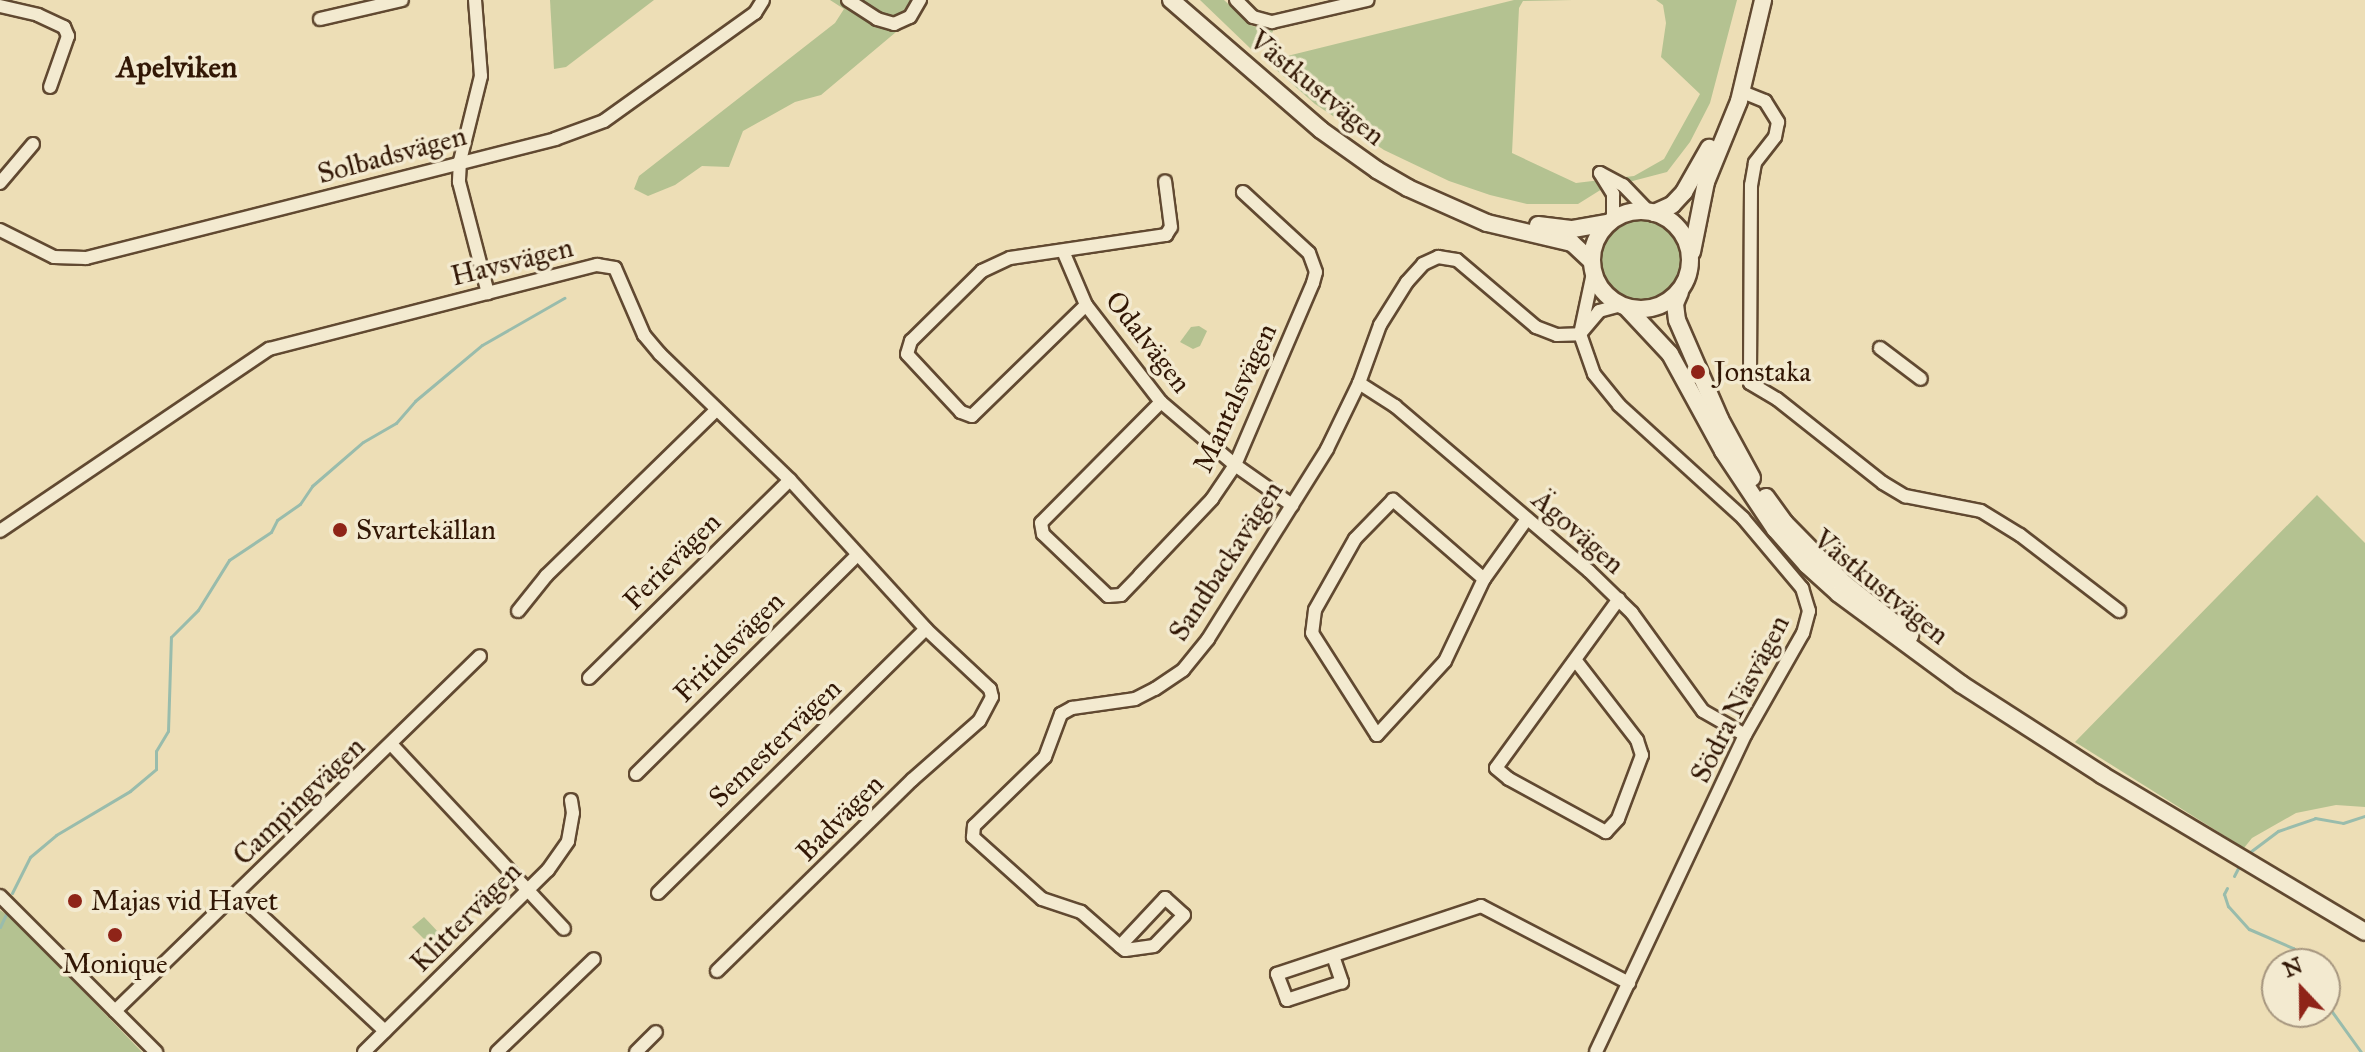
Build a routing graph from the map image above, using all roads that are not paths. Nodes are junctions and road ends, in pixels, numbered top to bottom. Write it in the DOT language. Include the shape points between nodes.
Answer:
graph roads {
  1 [pos="402,0"];
  2 [pos="475,0"];
  3 [pos="763,0"];
  4 [pos="848,0"];
  5 [pos="920,0"];
  6 [pos="1171,0"];
  7 [pos="1236,0"];
  8 [pos="1367,0"];
  9 [pos="1763,0"];
  10 [pos="0,6"];
  11 [pos="350,6"];
  12 [pos="320,19"];
  13 [pos="50,87"];
  14 [pos="1740,91"];
  15 [pos="33,144"];
  16 [pos="460,161"];
  17 [pos="1165,181"];
  18 [pos="0,183"];
  19 [pos="1243,192"];
  20 [pos="1439,203"];
  21 [pos="1651,212"];
  22 [pos="1611,221"];
  23 [pos="0,230"];
  24 [pos="1063,251"];
  25 [pos="1691,262"];
  26 [pos="1592,267"];
  27 [pos="1680,292"];
  28 [pos="488,293"];
  29 [pos="1086,305"];
  30 [pos="1624,307"];
  31 [pos="1580,334"];
  32 [pos="1880,348"];
  33 [pos="1921,379"];
  34 [pos="1359,383"];
  35 [pos="1161,402"];
  36 [pos="715,411"];
  37 [pos="1235,465"];
  38 [pos="790,480"];
  39 [pos="1292,505"];
  40 [pos="1527,519"];
  41 [pos="0,531"];
  42 [pos="857,555"];
  43 [pos="1484,579"];
  44 [pos="1619,599"];
  45 [pos="518,611"];
  46 [pos="2119,611"];
  47 [pos="926,629"];
  48 [pos="480,656"];
  49 [pos="1576,661"];
  50 [pos="589,678"];
  51 [pos="992,697"];
  52 [pos="1745,735"];
  53 [pos="391,744"];
  54 [pos="636,774"];
  55 [pos="2102,775"];
  56 [pos="571,800"];
  57 [pos="527,892"];
  58 [pos="658,893"];
  59 [pos="238,894"];
  60 [pos="0,896"];
  61 [pos="564,929"];
  62 [pos="2365,932"];
  63 [pos="1120,946"];
  64 [pos="1333,956"];
  65 [pos="594,959"];
  66 [pos="717,971"];
  67 [pos="1629,983"];
  68 [pos="115,1011"];
  69 [pos="385,1031"];
  70 [pos="656,1032"];
  71 [pos="156,1052"];
  72 [pos="364,1052"];
  73 [pos="497,1052"];
  74 [pos="636,1052"];
  75 [pos="1596,1052"];
  1 -- 11 [label="street"];
  2 -- 16 [label="street" via="481,76"];
  3 -- 16 [label="street, Solbadsvägen" via="755,13 604,121 555,139"];
  4 -- 5 [label="street" via="894,24 910,17"];
  6 -- 20 [label="main road, Västkustvägen" via="1321,130 1377,170"];
  7 -- 8 [label="street" via="1253,17 1272,22"];
  9 -- 14 [label="main road"];
  10 -- 13 [label="street" via="64,27 68,36"];
  11 -- 12 [label="street"];
  14 -- 21 [label="main road" via="1684,192 1672,205"];
  14 -- 25 [label="main road" via="1706,182"];
  14 -- 46 [label="street" via="1765,101 1778,122 1775,137 1755,163 1751,185 1750,383 1883,483 1905,496 1981,511"];
  15 -- 18 [label="street"];
  16 -- 23 [label="street, Solbadsvägen" via="86,258 54,257"];
  16 -- 28 [label="street" via="459,182"];
  17 -- 24 [label="street" via="1171,227 1166,235"];
  19 -- 37 [label="street, Mantalsvägen" via="1309,253 1316,272"];
  20 -- 22 [label="main road, Västkustvägen" via="1553,228"];
  20 -- 26 [label="main road, Västkustvägen" via="1487,223 1572,243"];
  21 -- 22 [label="main road" via="1627,213"];
  21 -- 22 [label="street" via="1623,185 1600,173 1613,194"];
  21 -- 25 [label="main road" via="1681,231"];
  22 -- 26 [label="main road" via="1596,240"];
  24 -- 29 [label="street, Odalvägen"];
  24 -- 29 [label="street" via="1010,258 982,271 911,341 907,354 961,412 972,416"];
  25 -- 27 [label="main road"];
  26 -- 30 [label="main road" via="1603,292"];
  26 -- 31 [label="street"];
  27 -- 30 [label="main road" via="1656,308"];
  27 -- 55 [label="main road, Västkustvägen" via="1677,320 1708,392 1738,454 1785,523 1845,584"];
  28 -- 36 [label="street, Havsvägen" via="597,265 615,268 644,335"];
  28 -- 41 [label="street, Havsvägen" via="311,336 257,355"];
  29 -- 35 [label="street, Odalvägen"];
  30 -- 31 [label="street" via="1599,311"];
  30 -- 55 [label="main road, Västkustvägen" via="1670,354 1743,482 1807,565 1938,667"];
  31 -- 34 [label="street, Sandbackavägen" via="1557,335 1536,327 1467,267 1438,257 1407,282 1369,352"];
  31 -- 52 [label="street, Södra Näsvägen" via="1603,387 1743,518 1807,598 1809,616 1803,633"];
  32 -- 33 [label="street"];
  34 -- 39 [label="street, Sandbackavägen"];
  34 -- 40 [label="street, Ägovägen" via="1395,406"];
  35 -- 37 [label="street, Odalvägen"];
  35 -- 37 [label="street, Mantalsvägen" via="1041,523 1043,534 1108,596 1121,595 1212,499"];
  36 -- 38 [label="street, Havsvägen"];
  36 -- 45 [label="street" via="546,576"];
  37 -- 39 [label="street, Odalvägen"];
  38 -- 42 [label="street, Havsvägen"];
  38 -- 50 [label="street, Ferievägen"];
  39 -- 63 [label="street, Sandbackavägen" via="1183,670 1135,699 1061,714 1045,757 974,826 976,842 1042,899 1081,912"];
  40 -- 43 [label="street"];
  40 -- 44 [label="street, Ägovägen"];
  42 -- 47 [label="street, Havsvägen"];
  42 -- 54 [label="street, Fritidsvägen"];
  43 -- 43 [label="street" via="1393,500 1355,539 1315,610 1312,633 1377,735 1445,661"];
  44 -- 49 [label="street"];
  44 -- 52 [label="street, Ägovägen" via="1703,711"];
  47 -- 51 [label="street, Havsvägen" via="990,689"];
  47 -- 58 [label="street, Semestervägen"];
  48 -- 53 [label="street, Campingvägen"];
  49 -- 49 [label="street" via="1637,740 1642,755 1618,819 1606,832 1496,768"];
  51 -- 66 [label="street, Badvägen" via="979,721"];
  52 -- 67 [label="street, Södra Näsvägen"];
  53 -- 57 [label="street"];
  53 -- 59 [label="street, Campingvägen"];
  55 -- 62 [label="main road, Västkustvägen"];
  56 -- 57 [label="street, Klittervägen" via="568,841"];
  57 -- 61 [label="street"];
  57 -- 69 [label="street, Klittervägen"];
  59 -- 68 [label="street, Campingvägen"];
  59 -- 69 [label="street"];
  60 -- 68 [label="street"];
  63 -- 63 [label="street" via="1130,951 1154,946 1184,915 1165,898"];
  64 -- 64 [label="street" via="1277,974 1287,1000 1342,982"];
  64 -- 67 [label="street" via="1481,906"];
  65 -- 73 [label="street"];
  67 -- 75 [label="street, Södra Näsvägen"];
  68 -- 71 [label="street"];
  69 -- 72 [label="street, Klittervägen"];
  70 -- 74 [label="street"];
}
